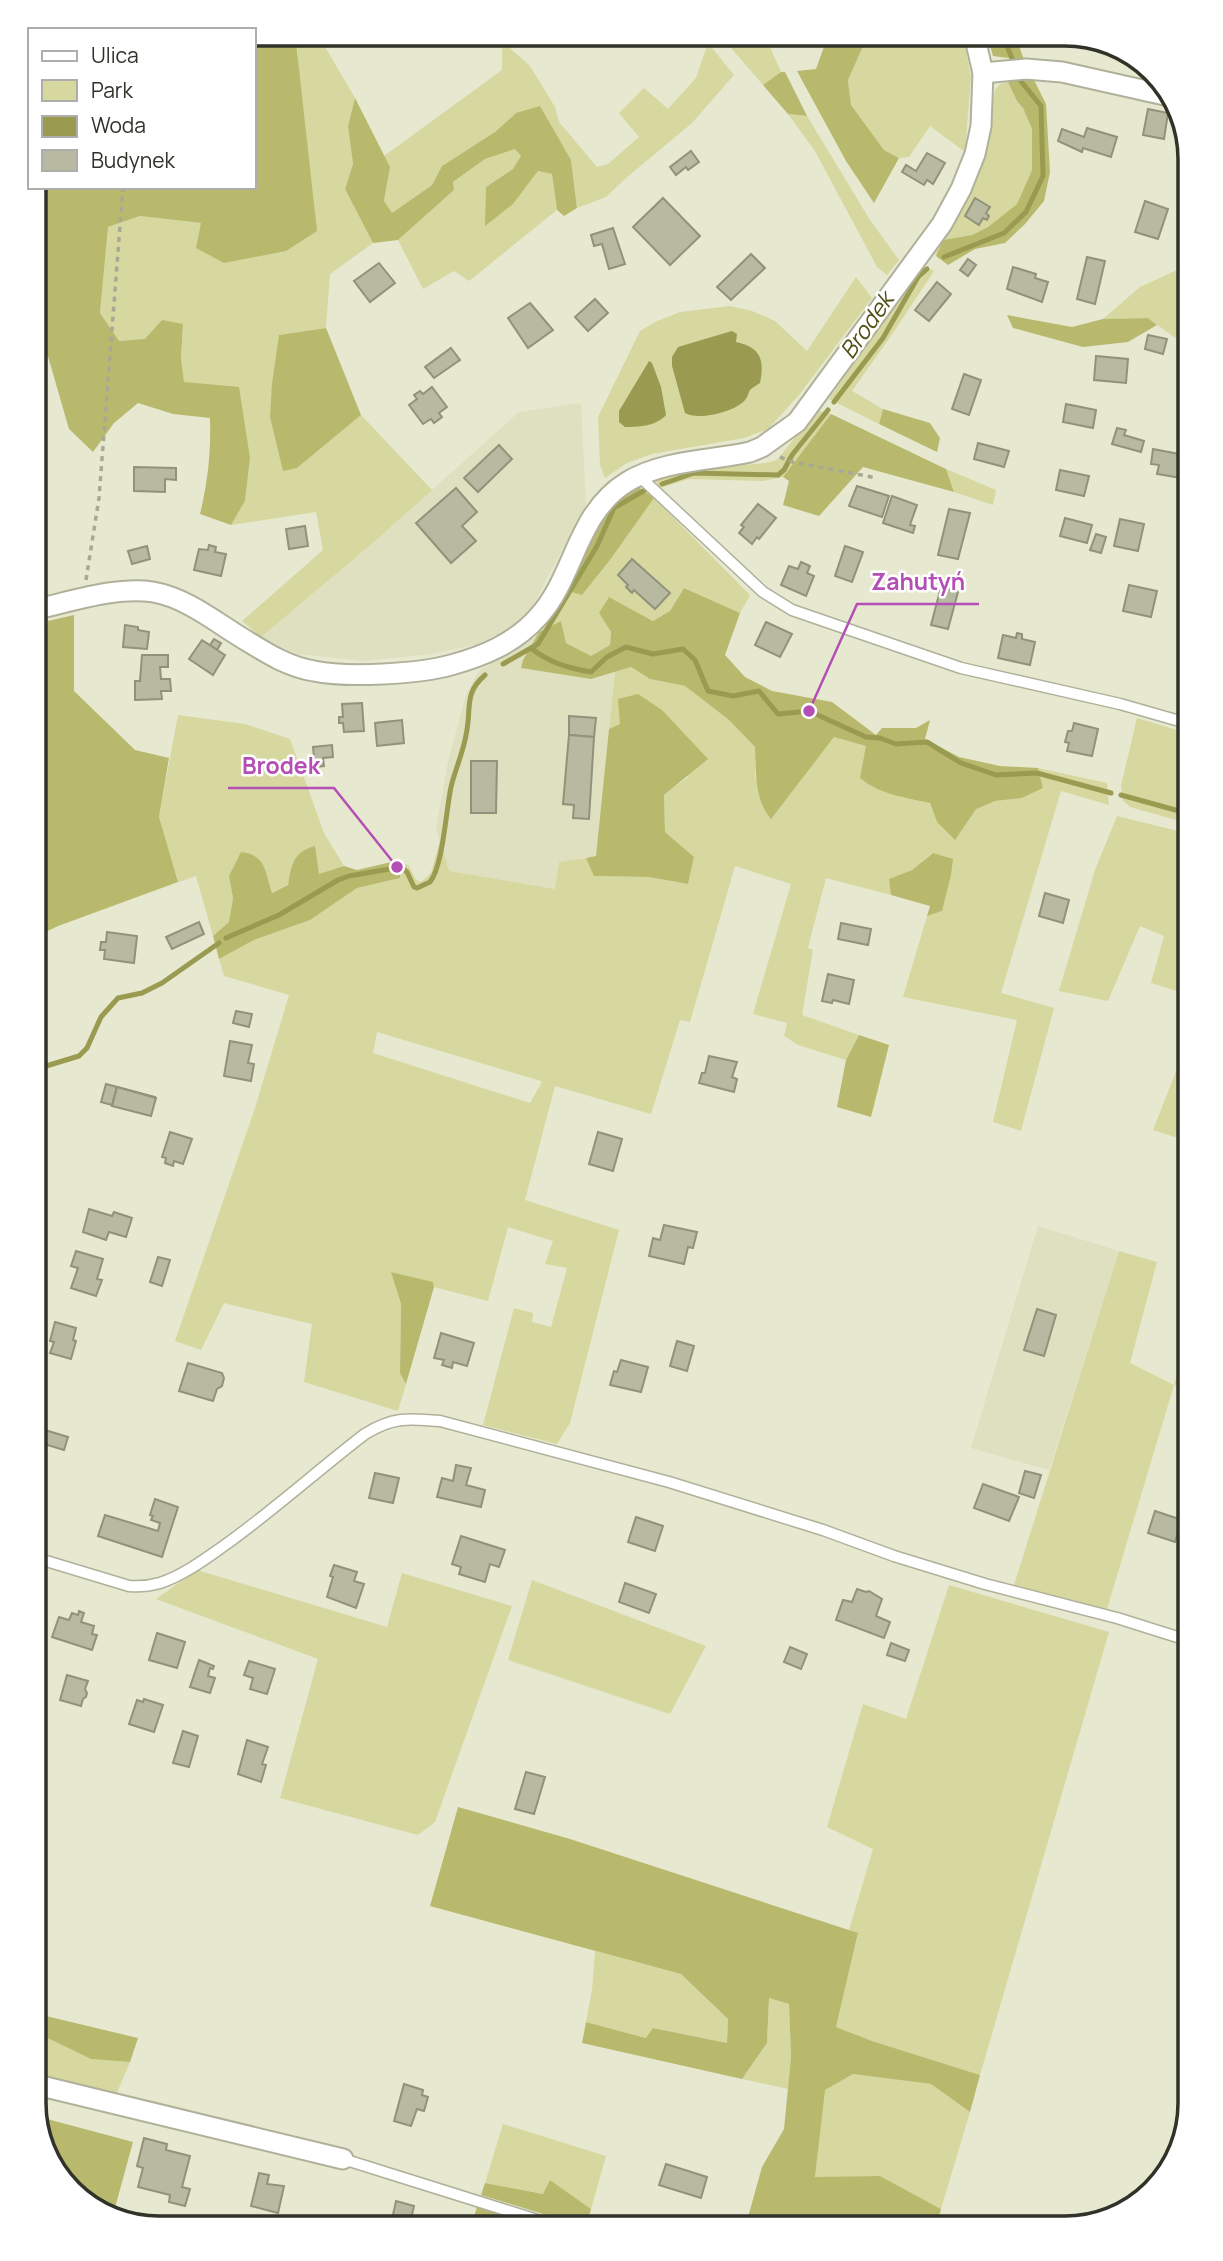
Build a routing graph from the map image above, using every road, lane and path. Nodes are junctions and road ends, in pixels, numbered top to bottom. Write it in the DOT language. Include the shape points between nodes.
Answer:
graph roads {
  1 [pos="977,46"];
  2 [pos="983,73"];
  3 [pos="1156,93"];
  4 [pos="123,189"];
  5 [pos="785,460"];
  6 [pos="639,475"];
  7 [pos="877,478"];
  8 [pos="83,599"];
  9 [pos="46,607"];
  10 [pos="1178,721"];
  11 [pos="46,1561"];
  12 [pos="1178,1637"];
  13 [pos="46,2087"];
  14 [pos="343,2159"];
  15 [pos="523,2215"];
  1 -- 2 [label="street"];
  2 -- 3 [label="street" via="1062,72"];
  2 -- 6 [label="street" via="981,126 961,189 942,224 797,422 750,452"];
  4 -- 8 [label="path" via="99,498"];
  5 -- 7 [label="path"];
  6 -- 8 [label="street" via="601,504 539,617 490,653 449,666 391,673 314,671 281,661 175,598 122,591"];
  6 -- 10 [label="lane" via="762,592 792,610 961,668"];
  8 -- 9 [label="street"];
  11 -- 12 [label="lane" via="129,1586 162,1582 207,1558 365,1434 396,1419 417,1419 440,1421 670,1482 985,1584"];
  13 -- 14 [label="street"];
  14 -- 15 [label="lane"];
}
